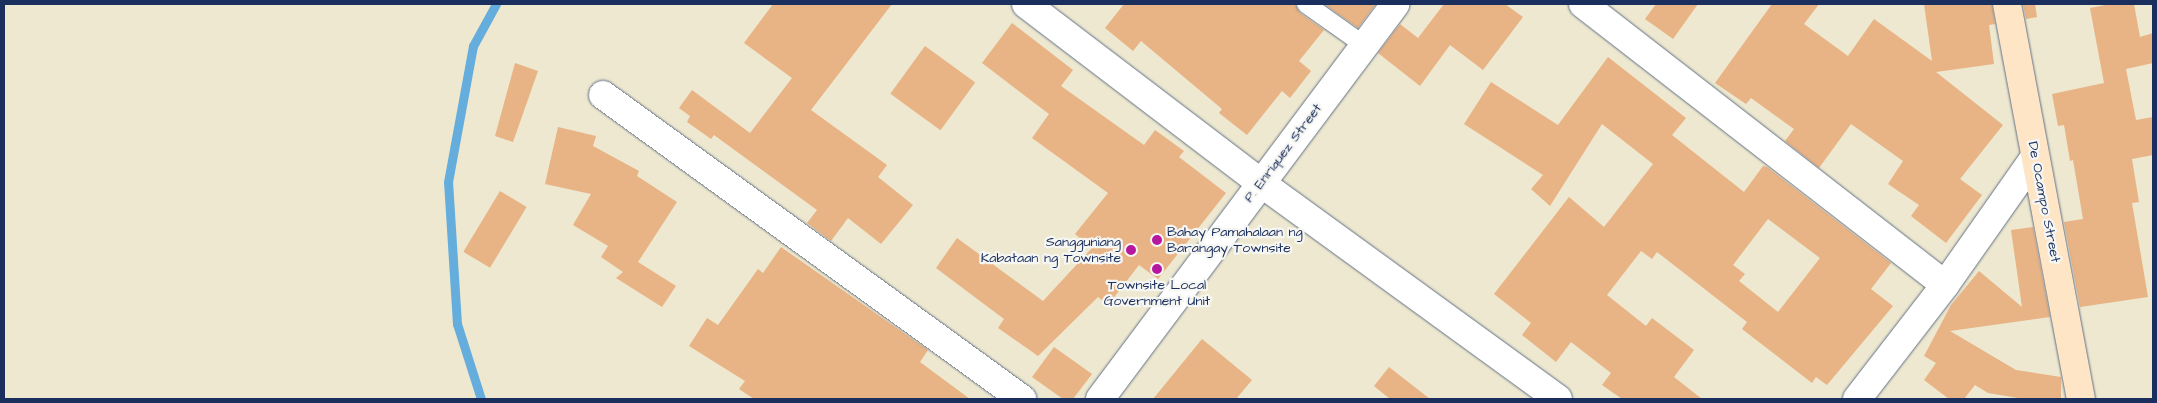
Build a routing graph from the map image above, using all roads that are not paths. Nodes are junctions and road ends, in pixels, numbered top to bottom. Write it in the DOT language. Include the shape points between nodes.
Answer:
graph roads {
  1 [pos="1026,4"];
  2 [pos="1306,4"];
  3 [pos="1395,4"];
  4 [pos="1583,4"];
  5 [pos="2007,4"];
  6 [pos="1364,45"];
  7 [pos="603,94"];
  8 [pos="2035,157"];
  9 [pos="1261,183"];
  10 [pos="1945,285"];
  11 [pos="1022,399"];
  12 [pos="1100,399"];
  13 [pos="1558,399"];
  14 [pos="1857,399"];
  15 [pos="2082,399"];
  1 -- 9 [label="street"];
  2 -- 6 [label="lane"];
  3 -- 6 [label="street, P. Enriquez Street"];
  4 -- 10 [label="street"];
  5 -- 8 [label="main road, De Ocampo Street"];
  6 -- 9 [label="street, P. Enriquez Street"];
  7 -- 11 [label="street"];
  8 -- 10 [label="street"];
  8 -- 15 [label="main road, De Ocampo Street"];
  9 -- 12 [label="street, P. Enriquez Street"];
  9 -- 13 [label="street"];
  10 -- 14 [label="street"];
}
